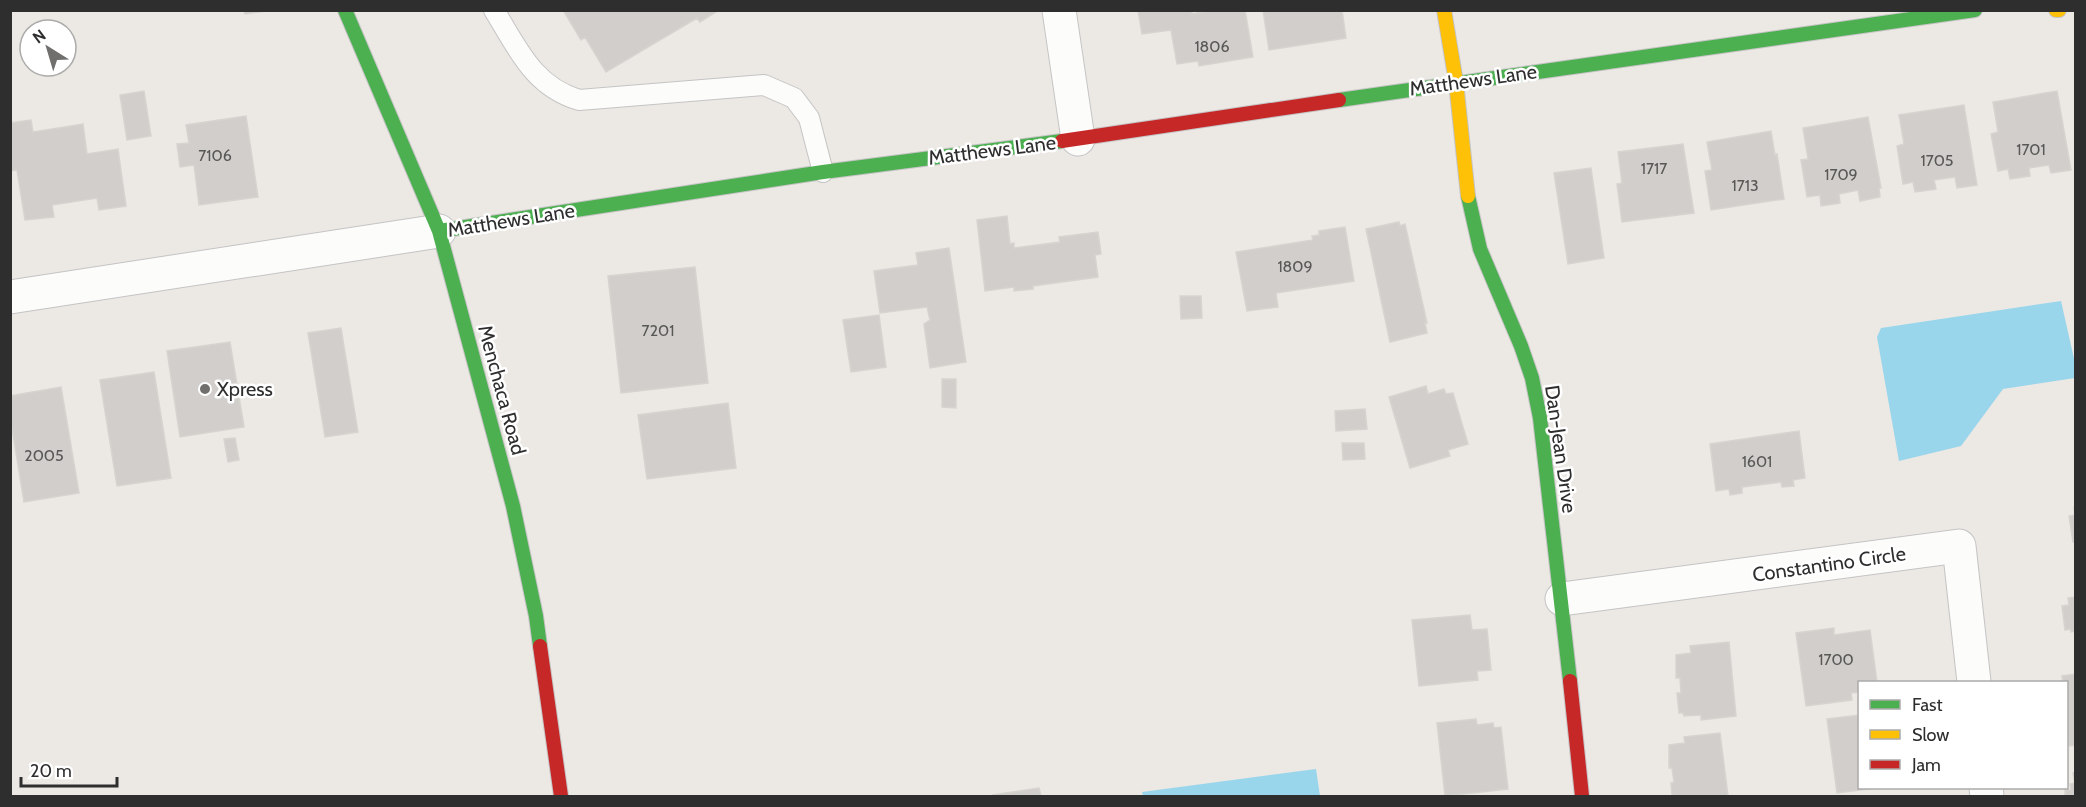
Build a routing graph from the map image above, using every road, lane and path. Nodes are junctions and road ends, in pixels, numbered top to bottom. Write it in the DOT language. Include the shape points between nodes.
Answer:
graph roads {
  1 [pos="345,10"];
  2 [pos="494,10"];
  3 [pos="1059,10"];
  4 [pos="1444,10"];
  5 [pos="1975,10"];
  6 [pos="1902,15"];
  7 [pos="1456,82"];
  8 [pos="1078,139"];
  9 [pos="823,172"];
  10 [pos="439,231"];
  11 [pos="10,297"];
  12 [pos="1562,599"];
  13 [pos="1974,681"];
  14 [pos="561,796"];
  15 [pos="1582,796"];
  1 -- 10 [label="street, Menchaca Road"];
  2 -- 9 [label="lane" via="520,54 542,81 562,95 579,100 764,85 794,98 809,118"];
  3 -- 8 [label="street"];
  4 -- 7 [label="street, Dan-Jean Drive"];
  5 -- 6 [label="street, Matthews Lane"];
  6 -- 7 [label="street, Matthews Lane"];
  7 -- 8 [label="street, Matthews Lane"];
  7 -- 12 [label="street, Dan-Jean Drive" via="1466,190 1480,249 1532,378"];
  8 -- 9 [label="street, Matthews Lane"];
  9 -- 10 [label="street, Matthews Lane"];
  10 -- 11 [label="street, Matthews Lane"];
  10 -- 14 [label="street, Menchaca Road" via="513,506 536,616"];
  12 -- 13 [label="street, Constantino Circle" via="1959,546"];
  12 -- 15 [label="street, Dan-Jean Drive"];
}
